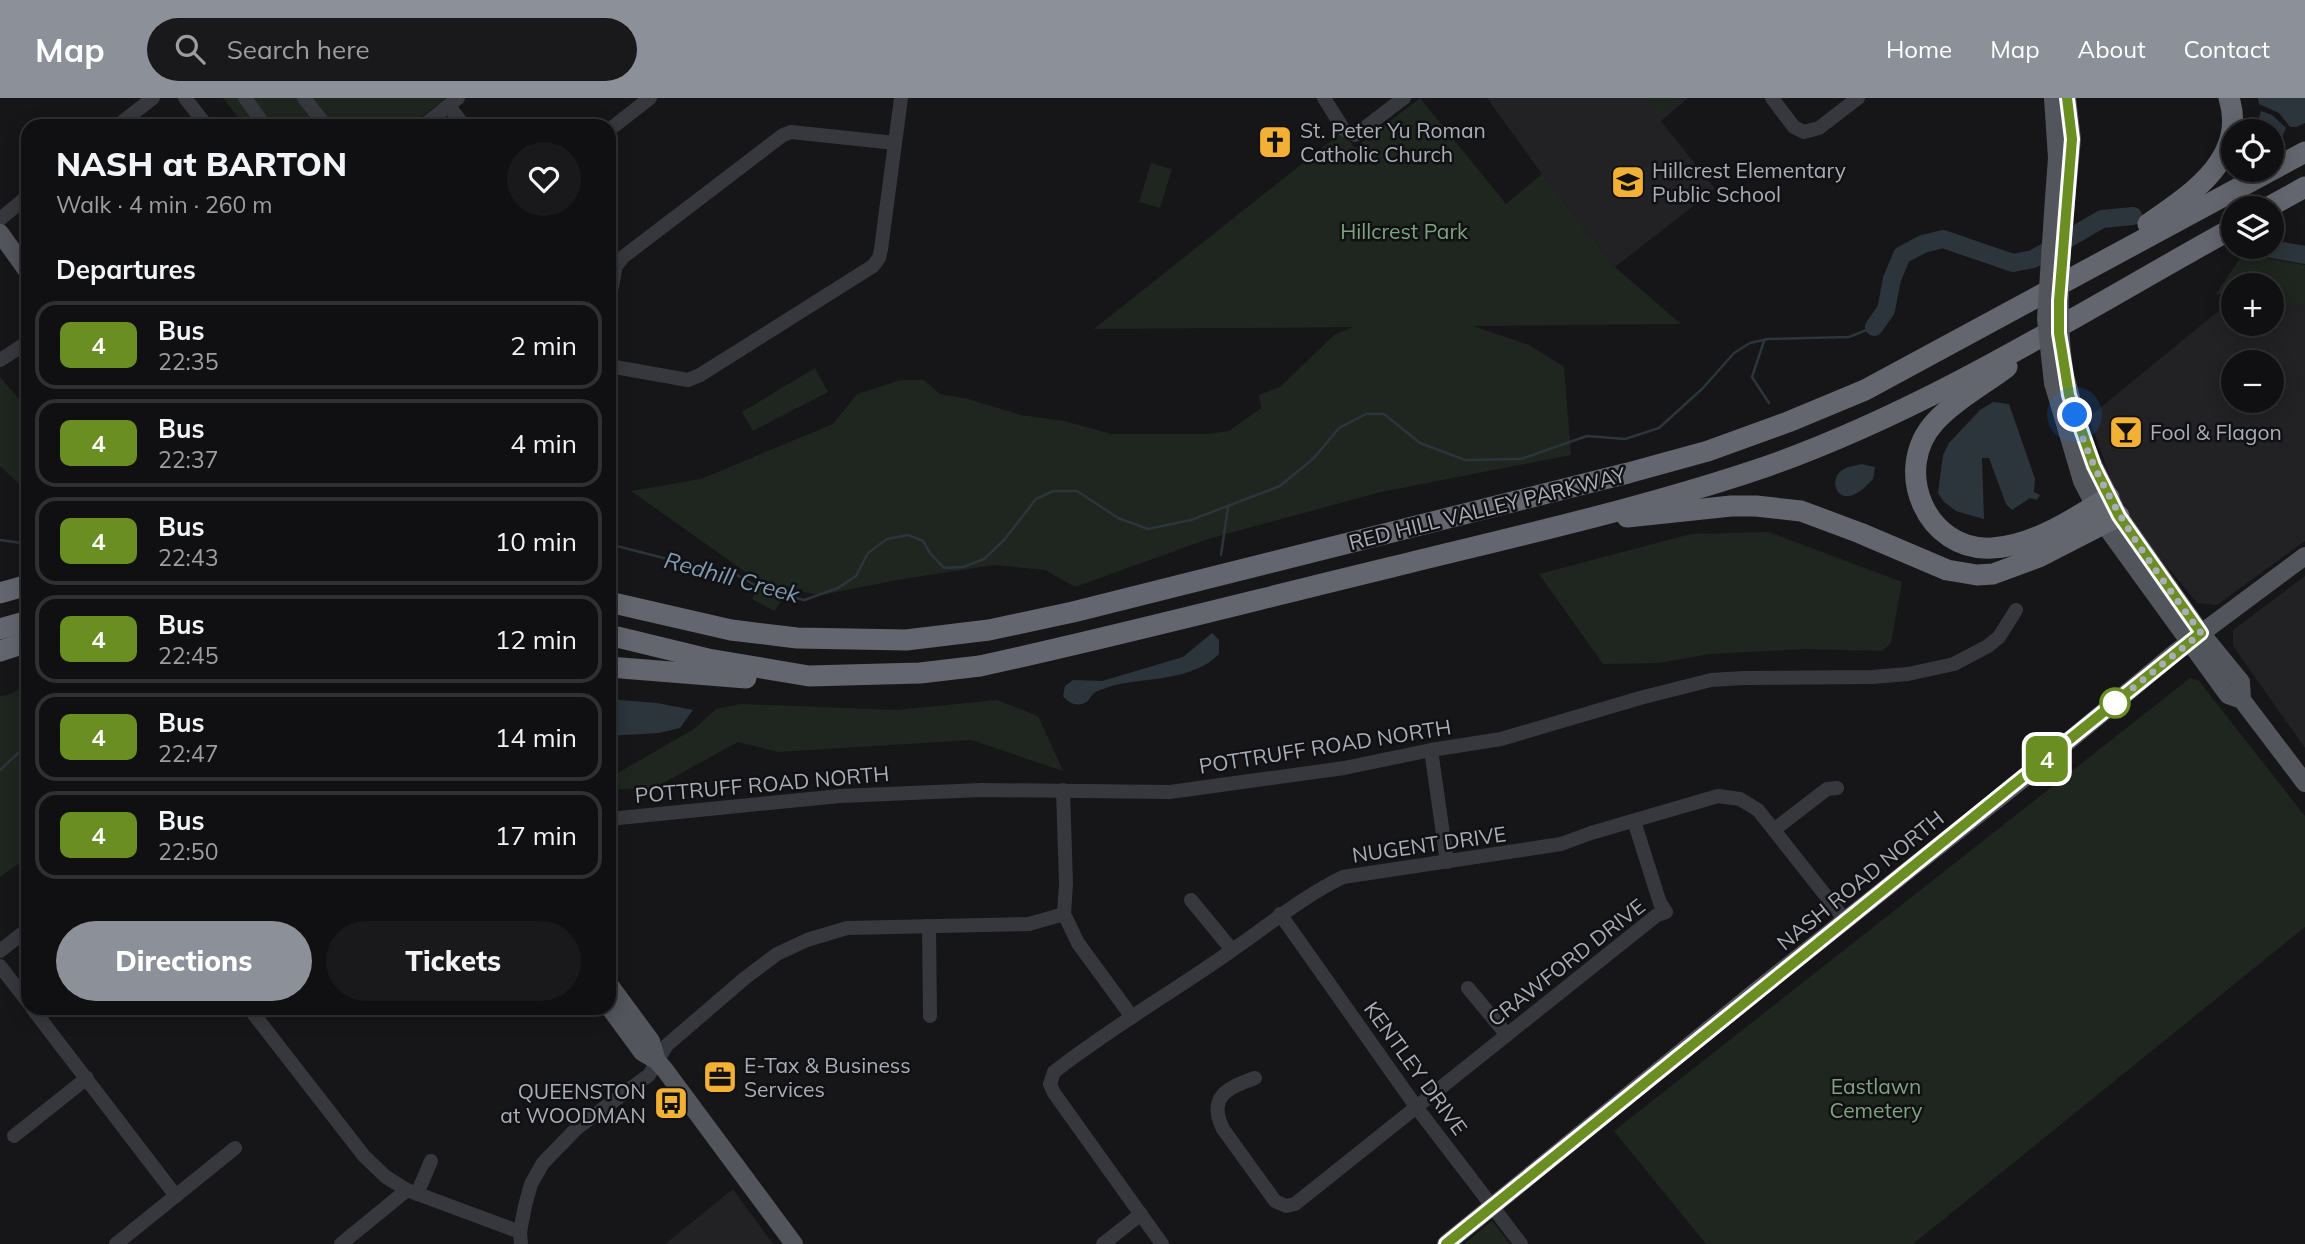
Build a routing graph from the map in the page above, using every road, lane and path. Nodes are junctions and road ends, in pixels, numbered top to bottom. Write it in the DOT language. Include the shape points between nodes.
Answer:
graph roads {
  1 [pos="153,98"];
  2 [pos="184,98"];
  3 [pos="245,98"];
  4 [pos="304,98"];
  5 [pos="650,98"];
  6 [pos="901,98"];
  7 [pos="1324,98"];
  8 [pos="1404,98"];
  9 [pos="1772,98"];
  10 [pos="1858,98"];
  11 [pos="2053,98"];
  12 [pos="2067,98"];
  13 [pos="2229,98"];
  14 [pos="454,102"];
  15 [pos="135,119"];
  16 [pos="201,119"];
  17 [pos="260,119"];
  18 [pos="320,119"];
  19 [pos="432,119"];
  20 [pos="461,119"];
  21 [pos="616,125"];
  22 [pos="895,143"];
  23 [pos="2305,152"];
  24 [pos="2305,187"];
  25 [pos="2060,195"];
  26 [pos="2284,199"];
  27 [pos="21,202"];
  28 [pos="0,219"];
  29 [pos="0,233"];
  30 [pos="2221,235"];
  31 [pos="2104,261"];
  32 [pos="21,262"];
  33 [pos="616,265"];
  34 [pos="2039,338"];
  35 [pos="21,346"];
  36 [pos="0,360"];
  37 [pos="616,367"];
  38 [pos="2106,511"];
  39 [pos="1594,517"];
  40 [pos="2305,556"];
  41 [pos="21,587"];
  42 [pos="0,593"];
  43 [pos="616,598"];
  44 [pos="616,603"];
  45 [pos="633,607"];
  46 [pos="2017,610"];
  47 [pos="21,623"];
  48 [pos="0,629"];
  49 [pos="616,637"];
  50 [pos="2195,638"];
  51 [pos="21,644"];
  52 [pos="0,651"];
  53 [pos="616,668"];
  54 [pos="809,676"];
  55 [pos="1431,750"];
  56 [pos="2305,783"];
  57 [pos="1837,788"];
  58 [pos="1063,790"];
  59 [pos="616,818"];
  60 [pos="1634,821"];
  61 [pos="1775,829"];
  62 [pos="1447,862"];
  63 [pos="1191,900"];
  64 [pos="1064,914"];
  65 [pos="1280,915"];
  66 [pos="1845,920"];
  67 [pos="929,926"];
  68 [pos="21,934"];
  69 [pos="1232,950"];
  70 [pos="0,951"];
  71 [pos="0,966"];
  72 [pos="1468,988"];
  73 [pos="21,993"];
  74 [pos="616,994"];
  75 [pos="37,1015"];
  76 [pos="254,1015"];
  77 [pos="615,1015"];
  78 [pos="930,1016"];
  79 [pos="1132,1017"];
  80 [pos="1507,1035"];
  81 [pos="657,1061"];
  82 [pos="1255,1077"];
  83 [pos="87,1079"];
  84 [pos="1418,1108"];
  85 [pos="14,1136"];
  86 [pos="235,1148"];
  87 [pos="431,1161"];
  88 [pos="412,1192"];
  89 [pos="176,1196"];
  90 [pos="1493,1207"];
  91 [pos="1141,1214"];
  92 [pos="520,1238"];
  93 [pos="346,1243"];
  94 [pos="117,1244"];
  95 [pos="794,1244"];
  96 [pos="1103,1244"];
  97 [pos="1162,1244"];
  98 [pos="1446,1244"];
  99 [pos="1521,1244"];
  1 -- 15 [label="street"];
  2 -- 16 [label="street"];
  3 -- 17 [label="street"];
  4 -- 18 [label="street"];
  5 -- 21 [label="street"];
  6 -- 22 [label="street"];
  7 -- 8 [label="street" via="1344,130 1355,135"];
  9 -- 10 [label="street" via="1794,127 1804,132 1819,128"];
  11 -- 25 [label="main road"];
  12 -- 25 [label="main road" via="2072,139"];
  13 -- 31 [label="highway" via="2229,144 2211,174"];
  14 -- 19 [label="street"];
  14 -- 20 [label="street"];
  22 -- 33 [label="street" via="791,132 783,135"];
  22 -- 37 [label="street" via="881,249 873,265 688,380"];
  23 -- 31 [label="highway, RED HILL VALLEY PARKWAY"];
  24 -- 26 [label="highway"];
  25 -- 38 [label="main road, bridge" via="2046,319 2081,481"];
  27 -- 28 [label="street"];
  29 -- 32 [label="main road"];
  30 -- 34 [label="highway, RED HILL VALLEY PARKWAY"];
  31 -- 45 [label="highway, RED HILL VALLEY PARKWAY" via="1866,390 1708,451 1073,612 989,630 906,640 796,638 731,630"];
  34 -- 38 [label="highway" via="1935,422 1919,449 1914,472 1919,500 1928,517 1950,537 1990,549"];
  34 -- 39 [label="highway, RED HILL VALLEY PARKWAY" via="1935,393 1768,466"];
  35 -- 36 [label="street"];
  38 -- 39 [label="highway" via="2039,557 1993,574 1977,575 1947,570 1801,511 1731,506 1639,517"];
  38 -- 50 [label="main road"];
  39 -- 54 [label="highway, RED HILL VALLEY PARKWAY" via="981,666"];
  40 -- 50 [label="main road, NASH ROAD NORTH"];
  41 -- 42 [label="highway"];
  43 -- 45 [label="highway"];
  44 -- 45 [label="highway, RED HILL VALLEY PARKWAY"];
  46 -- 55 [label="street, POTTRUFF ROAD NORTH" via="1988,646 1954,664 1872,677 1711,680 1502,739"];
  47 -- 48 [label="highway"];
  49 -- 54 [label="highway, RED HILL VALLEY PARKWAY"];
  50 -- 56 [label="main road" via="2241,682 2242,700"];
  50 -- 66 [label="main road, NASH ROAD NORTH"];
  51 -- 52 [label="highway"];
  53 -- 54 [label="highway" via="765,680"];
  55 -- 58 [label="street, POTTRUFF ROAD NORTH" via="1344,768 1170,792"];
  55 -- 62 [label="street"];
  57 -- 61 [label="street" via="1827,789"];
  58 -- 59 [label="street, POTTRUFF ROAD NORTH" via="840,796"];
  58 -- 64 [label="street"];
  60 -- 61 [label="street, NUGENT DRIVE" via="1718,796 1740,799"];
  60 -- 62 [label="street, NUGENT DRIVE" via="1549,847"];
  60 -- 80 [label="street, CRAWFORD DRIVE" via="1666,912"];
  61 -- 66 [label="street, NUGENT DRIVE"];
  62 -- 65 [label="street, NUGENT DRIVE" via="1343,877"];
  63 -- 69 [label="street"];
  64 -- 67 [label="street" via="1029,924"];
  64 -- 79 [label="street" via="1078,943"];
  65 -- 69 [label="street, NUGENT DRIVE"];
  65 -- 84 [label="street, KENTLEY DRIVE"];
  66 -- 90 [label="main road, NASH ROAD NORTH"];
  67 -- 78 [label="street"];
  67 -- 81 [label="street" via="847,928 776,954 667,1045"];
  68 -- 70 [label="street"];
  69 -- 79 [label="street, NUGENT DRIVE"];
  71 -- 73 [label="street"];
  72 -- 80 [label="street"];
  74 -- 81 [label="main road" via="651,1041"];
  75 -- 83 [label="street"];
  76 -- 88 [label="street" via="364,1156 386,1177"];
  77 -- 81 [label="main road" via="642,1052"];
  79 -- 91 [label="street, NUGENT DRIVE" via="1054,1072 1050,1084"];
  80 -- 84 [label="street, CRAWFORD DRIVE"];
  81 -- 92 [label="street" via="649,1075 577,1128 543,1163 531,1184"];
  81 -- 95 [label="main road"];
  82 -- 84 [label="street, CRAWFORD DRIVE" via="1223,1094 1216,1104 1216,1116 1275,1201 1286,1206 1303,1199"];
  83 -- 85 [label="street"];
  83 -- 89 [label="street"];
  84 -- 90 [label="street, KENTLEY DRIVE"];
  86 -- 89 [label="street"];
  87 -- 88 [label="street"];
  88 -- 92 [label="street"];
  88 -- 93 [label="street"];
  89 -- 94 [label="street"];
  90 -- 98 [label="main road, NASH ROAD NORTH"];
  90 -- 99 [label="street, KENTLEY DRIVE"];
  91 -- 96 [label="street"];
  91 -- 97 [label="street, NUGENT DRIVE"];
}
